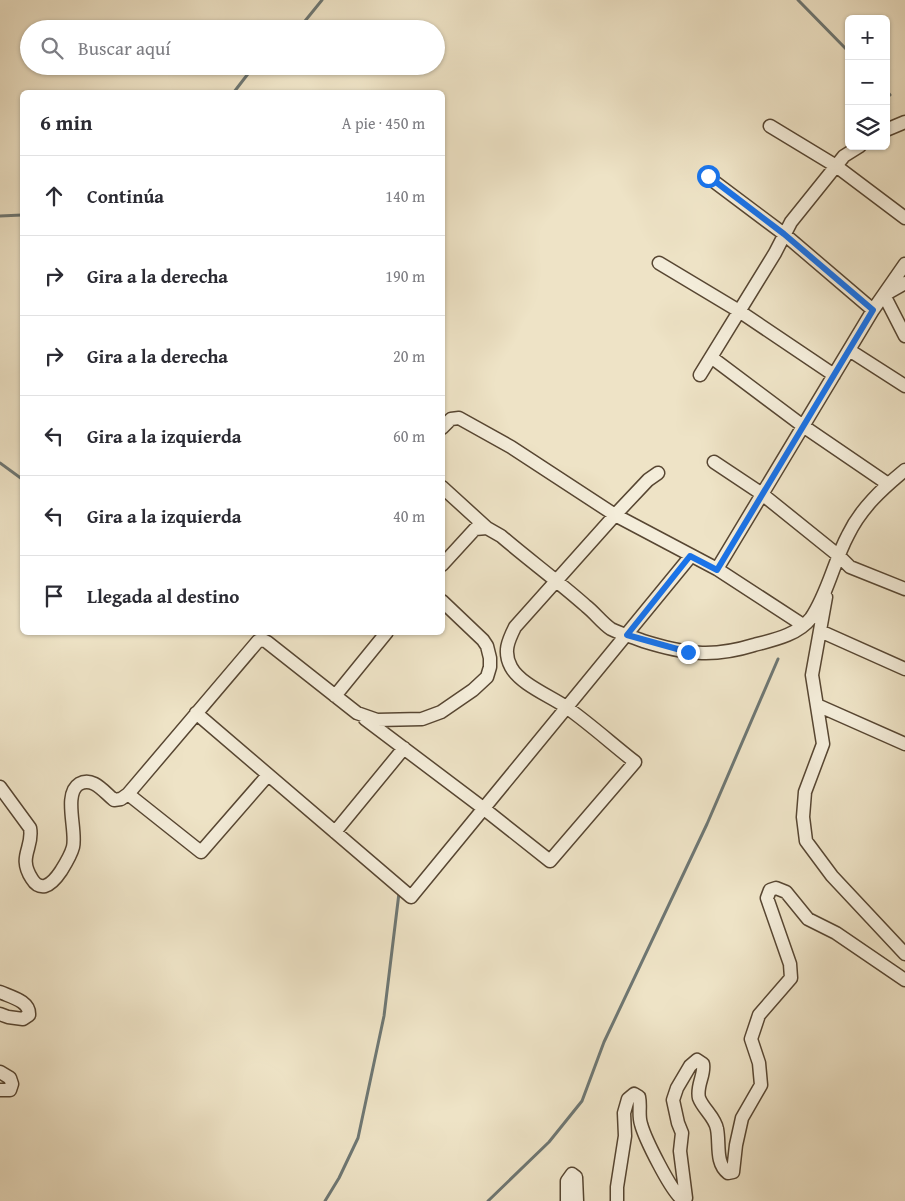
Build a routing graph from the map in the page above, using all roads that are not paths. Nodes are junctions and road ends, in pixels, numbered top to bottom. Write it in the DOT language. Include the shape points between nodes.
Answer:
graph roads {
  1 [pos="905,122"];
  2 [pos="770,126"];
  3 [pos="890,128"];
  4 [pos="854,150"];
  5 [pos="836,166"];
  6 [pos="708,176"];
  7 [pos="905,218"];
  8 [pos="784,234"];
  9 [pos="660,263"];
  10 [pos="905,264"];
  11 [pos="905,283"];
  12 [pos="884,295"];
  13 [pos="873,310"];
  14 [pos="739,311"];
  15 [pos="905,336"];
  16 [pos="850,350"];
  17 [pos="711,357"];
  18 [pos="700,375"];
  19 [pos="834,375"];
  20 [pos="905,386"];
  21 [pos="445,425"];
  22 [pos="803,426"];
  23 [pos="714,462"];
  24 [pos="905,470"];
  25 [pos="658,473"];
  26 [pos="888,484"];
  27 [pos="445,490"];
  28 [pos="762,494"];
  29 [pos="615,515"];
  30 [pos="487,528"];
  31 [pos="690,556"];
  32 [pos="838,556"];
  33 [pos="445,563"];
  34 [pos="717,570"];
  35 [pos="556,582"];
  36 [pos="828,582"];
  37 [pos="905,589"];
  38 [pos="445,604"];
  39 [pos="803,625"];
  40 [pos="820,631"];
  41 [pos="385,635"];
  42 [pos="627,635"];
  43 [pos="905,669"];
  44 [pos="335,696"];
  45 [pos="817,705"];
  46 [pos="566,707"];
  47 [pos="196,713"];
  48 [pos="357,713"];
  49 [pos="905,743"];
  50 [pos="404,748"];
  51 [pos="268,775"];
  52 [pos="0,787"];
  53 [pos="128,794"];
  54 [pos="484,808"];
  55 [pos="335,832"];
  56 [pos="905,954"];
  57 [pos="905,980"];
  58 [pos="0,992"];
  59 [pos="0,1014"];
  60 [pos="0,1072"];
  61 [pos="0,1090"];
  62 [pos="567,1201"];
  63 [pos="578,1201"];
  64 [pos="617,1201"];
  1 -- 3 [label="street"];
  2 -- 5 [label="street"];
  4 -- 5 [label="street"];
  5 -- 7 [label="street"];
  5 -- 8 [label="street"];
  6 -- 8 [label="street"];
  8 -- 13 [label="street"];
  8 -- 14 [label="street"];
  9 -- 14 [label="street"];
  10 -- 12 [label="street"];
  11 -- 12 [label="street"];
  12 -- 13 [label="street"];
  12 -- 15 [label="street"];
  13 -- 16 [label="street"];
  14 -- 17 [label="street"];
  14 -- 19 [label="street"];
  16 -- 19 [label="street"];
  16 -- 20 [label="street"];
  17 -- 18 [label="street"];
  17 -- 22 [label="street"];
  19 -- 22 [label="street"];
  21 -- 29 [label="street" via="451,419 459,418"];
  22 -- 26 [label="street"];
  22 -- 28 [label="street"];
  23 -- 28 [label="street"];
  24 -- 26 [label="street"];
  25 -- 29 [label="street"];
  26 -- 32 [label="street" via="866,506"];
  27 -- 30 [label="street"];
  28 -- 32 [label="street"];
  28 -- 34 [label="street"];
  29 -- 31 [label="street"];
  29 -- 35 [label="street"];
  30 -- 33 [label="street" via="475,529"];
  30 -- 35 [label="street"];
  31 -- 34 [label="street"];
  31 -- 42 [label="street"];
  32 -- 36 [label="street"];
  32 -- 37 [label="street" via="850,567"];
  34 -- 39 [label="street"];
  35 -- 42 [label="street" via="611,628"];
  35 -- 46 [label="street" via="515,628 507,643 506,654 520,678"];
  36 -- 39 [label="street" via="814,612"];
  36 -- 40 [label="street"];
  38 -- 48 [label="street" via="487,646 490,667 486,677 441,712 422,719 377,720"];
  39 -- 42 [label="street" via="776,640 714,653 688,652"];
  40 -- 43 [label="street"];
  40 -- 45 [label="street" via="812,675"];
  41 -- 44 [label="street"];
  42 -- 46 [label="street"];
  44 -- 47 [label="street" via="263,640 252,647"];
  44 -- 48 [label="street"];
  45 -- 49 [label="street"];
  45 -- 56 [label="street" via="823,744 805,792 803,817 806,841 832,876"];
  46 -- 54 [label="street"];
  46 -- 54 [label="street" via="635,762 550,861"];
  47 -- 51 [label="street"];
  47 -- 53 [label="street"];
  48 -- 50 [label="street"];
  50 -- 54 [label="street"];
  50 -- 55 [label="street"];
  51 -- 53 [label="street" via="201,852"];
  51 -- 55 [label="street"];
  52 -- 53 [label="street" via="30,828 25,861 32,878 41,886 47,886 58,876 74,846 73,789 78,784 93,782 114,800"];
  54 -- 55 [label="street" via="411,897"];
  57 -- 64 [label="street" via="836,933 808,920 786,892 776,888 770,890 767,898 790,964 791,978 759,1015 751,1039 759,1063 761,1085 742,1118 733,1172 722,1169 717,1127 700,1098 704,1071 703,1064 697,1060 690,1066 673,1100 682,1133 680,1150 686,1198 677,1196 667,1178 641,1125 639,1097 634,1094 628,1100 624,1113 625,1136"];
  58 -- 59 [label="street" via="23,1002 28,1006 29,1015 23,1019"];
  60 -- 61 [label="street" via="10,1078 12,1087 8,1091"];
  62 -- 63 [label="street" via="567,1182 572,1174 576,1178"];
}
